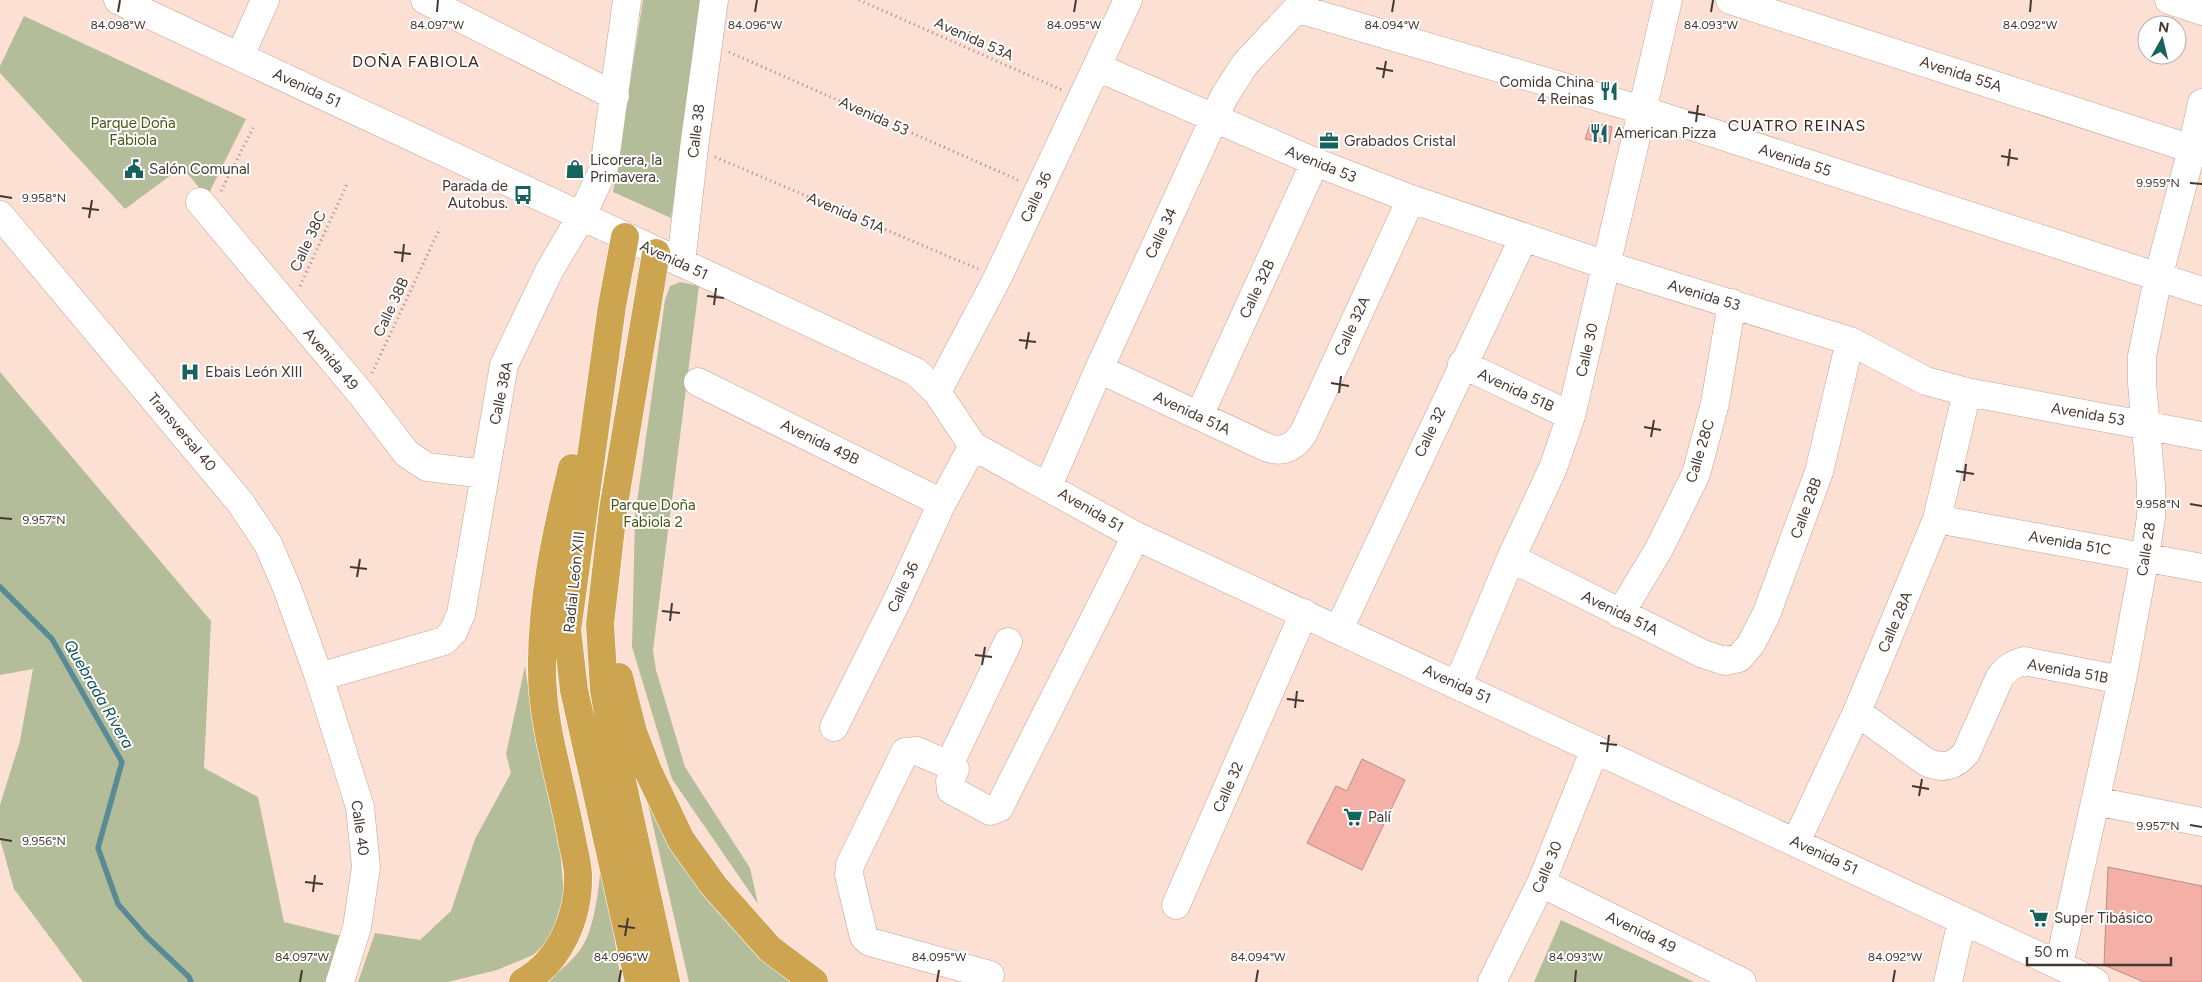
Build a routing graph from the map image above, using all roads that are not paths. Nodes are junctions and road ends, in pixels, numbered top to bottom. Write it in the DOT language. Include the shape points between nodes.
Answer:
graph roads {
  1 [pos="118,0"];
  2 [pos="265,0"];
  3 [pos="425,0"];
  4 [pos="627,0"];
  5 [pos="714,0"];
  6 [pos="1128,0"];
  7 [pos="1668,0"];
  8 [pos="1730,0"];
  9 [pos="2169,0"];
  10 [pos="1302,4"];
  11 [pos="150,7"];
  12 [pos="2202,11"];
  13 [pos="240,56"];
  14 [pos="1097,67"];
  15 [pos="615,96"];
  16 [pos="2202,103"];
  17 [pos="1642,110"];
  18 [pos="1214,119"];
  19 [pos="2192,149"];
  20 [pos="1315,162"];
  21 [pos="1411,199"];
  22 [pos="205,208"];
  23 [pos="0,215"];
  24 [pos="581,217"];
  25 [pos="625,237"];
  26 [pos="1524,237"];
  27 [pos="656,252"];
  28 [pos="681,263"];
  29 [pos="1606,266"];
  30 [pos="2158,278"];
  31 [pos="2202,291"];
  32 [pos="1732,303"];
  33 [pos="612,306"];
  34 [pos="1850,341"];
  35 [pos="1462,364"];
  36 [pos="1099,369"];
  37 [pos="698,382"];
  38 [pos="937,392"];
  39 [pos="1967,392"];
  40 [pos="1199,416"];
  41 [pos="1571,416"];
  42 [pos="2145,424"];
  43 [pos="2202,436"];
  44 [pos="973,446"];
  45 [pos="1287,448"];
  46 [pos="485,474"];
  47 [pos="1048,486"];
  48 [pos="942,503"];
  49 [pos="614,510"];
  50 [pos="1937,519"];
  51 [pos="1136,536"];
  52 [pos="2145,557"];
  53 [pos="1511,558"];
  54 [pos="2202,568"];
  55 [pos="1304,613"];
  56 [pos="1620,614"];
  57 [pos="1339,629"];
  58 [pos="1008,642"];
  59 [pos="1733,660"];
  60 [pos="319,677"];
  61 [pos="2122,680"];
  62 [pos="1458,684"];
  63 [pos="1857,712"];
  64 [pos="834,727"];
  65 [pos="1595,749"];
  66 [pos="949,765"];
  67 [pos="2095,801"];
  68 [pos="2202,822"];
  69 [pos="1796,842"];
  70 [pos="1541,883"];
  71 [pos="1176,905"];
  72 [pos="1962,920"];
  73 [pos="2059,965"];
  74 [pos="990,975"];
  75 [pos="340,982"];
  76 [pos="523,982"];
  77 [pos="639,982"];
  78 [pos="666,982"];
  79 [pos="814,982"];
  80 [pos="1492,982"];
  81 [pos="1742,982"];
  82 [pos="1948,982"];
  83 [pos="2094,982"];
  1 -- 11 [label="street, Avenida 51"];
  2 -- 13 [label="street"];
  3 -- 15 [label="street"];
  4 -- 15 [label="street, Calle 38A"];
  5 -- 28 [label="street, Calle 38"];
  6 -- 14 [label="street, Calle 36"];
  7 -- 17 [label="street, Calle 30"];
  8 -- 19 [label="street, Avenida 55A"];
  9 -- 12 [label="street"];
  10 -- 17 [label="street, Avenida 55"];
  10 -- 18 [label="street, Calle 34" via="1245,64"];
  11 -- 13 [label="street, Avenida 51"];
  13 -- 24 [label="street, Avenida 51"];
  14 -- 18 [label="street, Avenida 53" via="1178,90"];
  14 -- 38 [label="street, Calle 36" via="998,278"];
  15 -- 24 [label="street, Calle 38A" via="604,168"];
  16 -- 19 [label="street, Calle 28"];
  17 -- 29 [label="street, Calle 30"];
  17 -- 30 [label="street, Avenida 55"];
  18 -- 20 [label="street, Avenida 53"];
  18 -- 36 [label="street, Calle 34"];
  19 -- 30 [label="street, Calle 28"];
  20 -- 21 [label="street, Avenida 53"];
  20 -- 40 [label="street, Calle 32B"];
  21 -- 26 [label="street, Avenida 53"];
  21 -- 45 [label="street, Calle 32A" via="1304,432"];
  22 -- 46 [label="street, Avenida 49" via="362,395 407,454 427,468"];
  23 -- 60 [label="street, Transversal 40" via="240,502 268,544"];
  24 -- 25 [label="street, Avenida 51"];
  24 -- 46 [label="street, Calle 38A" via="549,272 504,365"];
  25 -- 27 [label="street, Avenida 51"];
  25 -- 33 [label="highway, Radial León XIII"];
  26 -- 29 [label="street, Avenida 53"];
  26 -- 35 [label="street, Calle 32"];
  27 -- 28 [label="street, Avenida 51"];
  27 -- 49 [label="highway, Radial León XIII"];
  28 -- 38 [label="street, Avenida 51" via="916,372"];
  29 -- 32 [label="street, Avenida 53"];
  29 -- 41 [label="street, Calle 30"];
  30 -- 31 [label="street, Avenida 55"];
  30 -- 42 [label="street, Calle 28" via="2142,356"];
  32 -- 34 [label="street, Avenida 53"];
  32 -- 56 [label="street, Calle 28C" via="1715,403 1696,474 1659,549"];
  33 -- 76 [label="highway" via="568,485 547,590 542,670 550,737 578,875 576,900 562,944"];
  33 -- 77 [label="highway, Radial León XIII" via="567,630 576,699"];
  34 -- 39 [label="street, Avenida 53" via="1926,380"];
  34 -- 59 [label="street, Calle 28B" via="1819,472 1802,522 1766,614 1744,654"];
  35 -- 41 [label="street, Avenida 51B"];
  35 -- 57 [label="street, Calle 32"];
  36 -- 40 [label="street, Avenida 51A"];
  36 -- 47 [label="street, Calle 34"];
  37 -- 48 [label="street, Avenida 49B"];
  38 -- 44 [label="street, Avenida 51"];
  39 -- 42 [label="street, Avenida 53"];
  39 -- 50 [label="street, Calle 28A"];
  40 -- 45 [label="street, Avenida 51A" via="1268,448"];
  41 -- 53 [label="street, Calle 30" via="1553,468"];
  42 -- 43 [label="street, Avenida 53"];
  42 -- 52 [label="street, Calle 28" via="2151,484 2151,517"];
  44 -- 47 [label="street, Avenida 51"];
  44 -- 48 [label="street, Calle 36"];
  46 -- 60 [label="street, Calle 38A" via="461,614 453,632 444,641"];
  47 -- 51 [label="street, Avenida 51"];
  48 -- 64 [label="street, Calle 36"];
  49 -- 78 [label="highway, Radial León XIII" via="600,624 604,690"];
  49 -- 79 [label="highway" via="616,658 620,688 648,771 681,840 714,886 770,949"];
  50 -- 52 [label="street, Avenida 51C"];
  50 -- 63 [label="street, Calle 28A"];
  51 -- 55 [label="street, Avenida 51"];
  51 -- 66 [label="street" via="999,808 990,811 951,790 950,781 955,769"];
  52 -- 54 [label="street, Avenida 51C"];
  52 -- 61 [label="street, Calle 28"];
  53 -- 56 [label="street, Avenida 51A"];
  53 -- 62 [label="street, Calle 30"];
  55 -- 57 [label="street, Avenida 51"];
  55 -- 71 [label="street, Calle 32"];
  56 -- 59 [label="street, Avenida 51A" via="1703,654"];
  57 -- 62 [label="street, Avenida 51"];
  58 -- 66 [label="street"];
  60 -- 75 [label="street, Calle 40" via="360,807 366,867 358,927"];
  61 -- 63 [label="street, Avenida 51B" via="2024,662 2015,664 2000,677 1966,753 1958,762 1948,766 1926,762"];
  61 -- 67 [label="street, Calle 28"];
  62 -- 65 [label="street, Avenida 51"];
  63 -- 69 [label="street, Calle 28A"];
  65 -- 69 [label="street, Avenida 51"];
  65 -- 70 [label="street, Calle 30"];
  66 -- 74 [label="street" via="917,751 905,752 850,865 849,875 864,937 870,942"];
  67 -- 68 [label="street"];
  67 -- 73 [label="street, Calle 28"];
  69 -- 72 [label="street, Avenida 51"];
  70 -- 80 [label="street, Calle 30"];
  70 -- 81 [label="street, Avenida 49"];
  72 -- 73 [label="street, Avenida 51"];
  72 -- 82 [label="street"];
  73 -- 83 [label="street, Avenida 51"];
}
